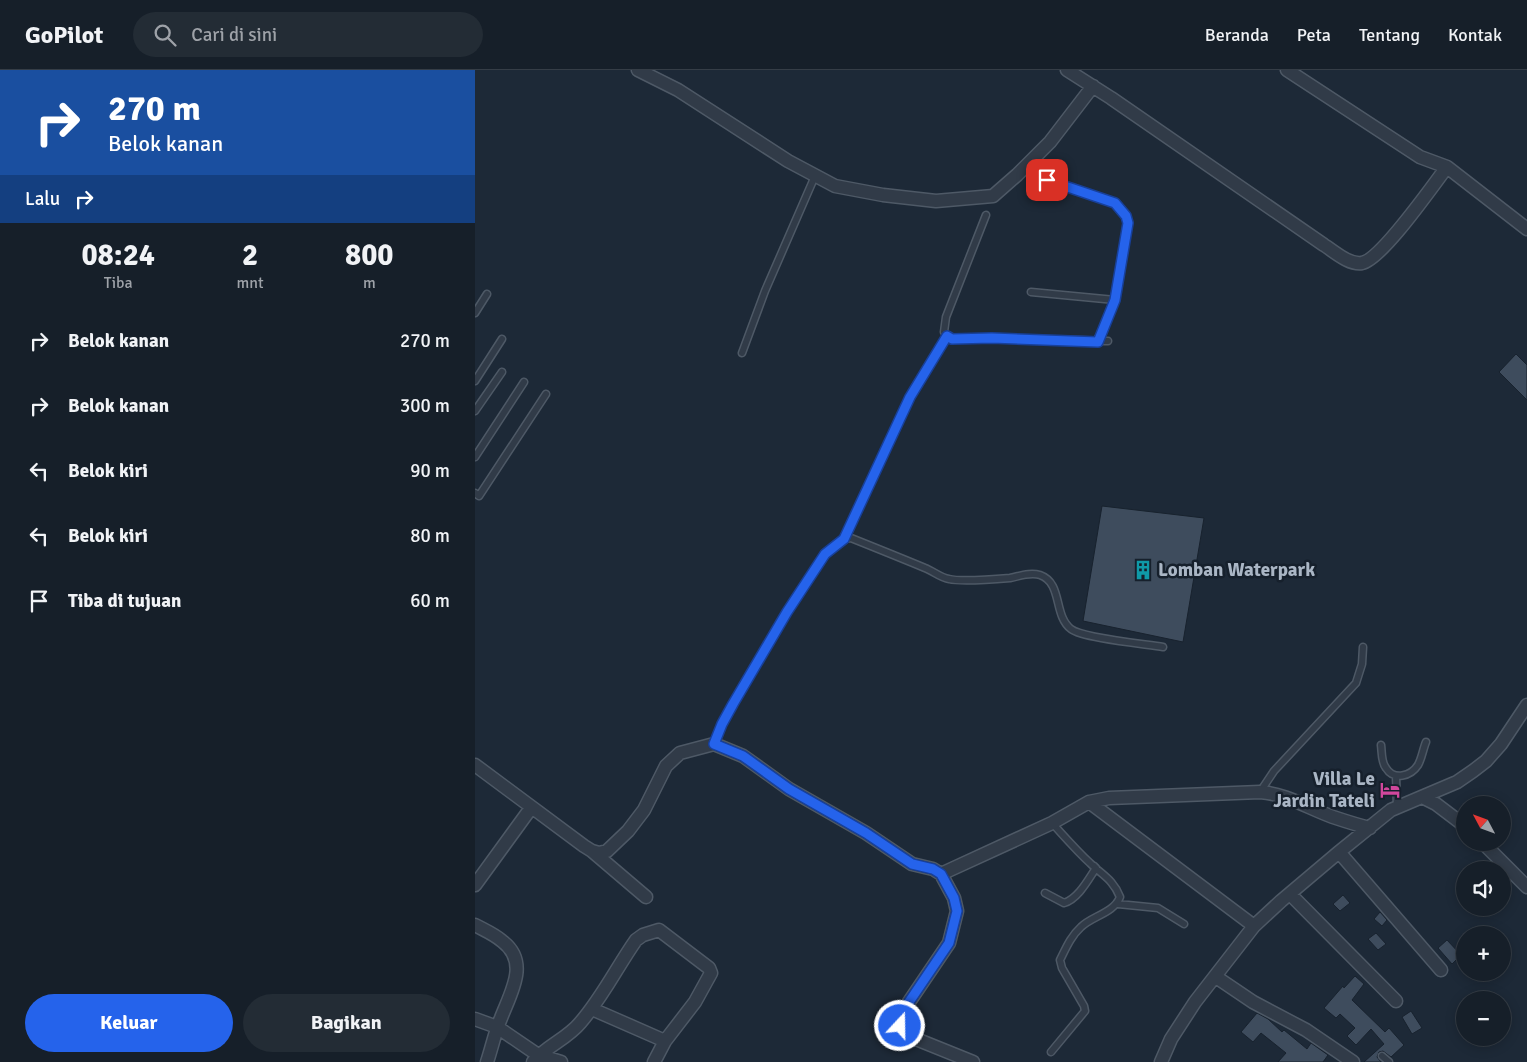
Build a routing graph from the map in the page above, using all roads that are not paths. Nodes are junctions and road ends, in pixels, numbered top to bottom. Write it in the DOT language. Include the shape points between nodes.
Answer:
graph roads {
  1 [pos="638,70"];
  2 [pos="1067,70"];
  3 [pos="1287,70"];
  4 [pos="1093,86"];
  5 [pos="1447,167"];
  6 [pos="815,176"];
  7 [pos="1047,180"];
  8 [pos="986,215"];
  9 [pos="1527,229"];
  10 [pos="1031,292"];
  11 [pos="487,294"];
  12 [pos="1115,300"];
  13 [pos="475,313"];
  14 [pos="947,336"];
  15 [pos="502,339"];
  16 [pos="1108,341"];
  17 [pos="1098,342"];
  18 [pos="742,353"];
  19 [pos="502,372"];
  20 [pos="475,381"];
  21 [pos="524,382"];
  22 [pos="546,394"];
  23 [pos="475,411"];
  24 [pos="475,457"];
  25 [pos="475,493"];
  26 [pos="844,539"];
  27 [pos="1163,647"];
  28 [pos="1363,647"];
  29 [pos="1527,706"];
  30 [pos="1426,742"];
  31 [pos="714,744"];
  32 [pos="1381,745"];
  33 [pos="476,770"];
  34 [pos="1395,776"];
  35 [pos="1260,792"];
  36 [pos="1423,797"];
  37 [pos="1089,802"];
  38 [pos="1397,807"];
  39 [pos="531,808"];
  40 [pos="1456,819"];
  41 [pos="1051,823"];
  42 [pos="1370,828"];
  43 [pos="592,851"];
  44 [pos="1491,851"];
  45 [pos="1339,852"];
  46 [pos="1091,864"];
  47 [pos="941,874"];
  48 [pos="475,885"];
  49 [pos="1527,886"];
  50 [pos="1045,894"];
  51 [pos="1290,894"];
  52 [pos="646,897"];
  53 [pos="1118,904"];
  54 [pos="1184,924"];
  55 [pos="475,925"];
  56 [pos="1254,926"];
  57 [pos="1441,970"];
  58 [pos="1216,977"];
  59 [pos="1396,1001"];
  60 [pos="592,1010"];
  61 [pos="475,1019"];
  62 [pos="497,1026"];
  63 [pos="665,1041"];
  64 [pos="1051,1052"];
  65 [pos="1382,1056"];
  66 [pos="536,1058"];
  67 [pos="487,1062"];
  68 [pos="561,1062"];
  69 [pos="654,1062"];
  70 [pos="973,1062"];
  71 [pos="1161,1062"];
  72 [pos="1353,1062"];
  73 [pos="1389,1062"];
  1 -- 6 [label="street" via="678,90"];
  2 -- 4 [label="street"];
  3 -- 5 [label="street" via="1420,157"];
  4 -- 5 [label="street" via="1353,262 1363,263 1376,255"];
  4 -- 6 [label="street" via="1050,142 993,196 936,201 835,186"];
  5 -- 9 [label="street"];
  6 -- 18 [label="lane"];
  7 -- 12 [label="lane" via="1115,203 1126,216 1128,223"];
  8 -- 14 [label="lane" via="946,317 944,332"];
  10 -- 12 [label="lane"];
  11 -- 13 [label="lane"];
  12 -- 17 [label="lane"];
  14 -- 17 [label="lane" via="952,339"];
  14 -- 26 [label="lane" via="910,397"];
  15 -- 20 [label="lane"];
  16 -- 17 [label="lane"];
  19 -- 23 [label="lane"];
  21 -- 24 [label="lane"];
  22 -- 25 [label="lane" via="479,496"];
  26 -- 27 [label="lane" via="851,538 949,579 1039,575 1050,581 1062,617 1071,629 1097,637"];
  26 -- 31 [label="lane" via="825,554 787,612 733,704"];
  28 -- 35 [label="lane" via="1356,683 1274,770"];
  29 -- 36 [label="street" via="1486,761 1457,782"];
  30 -- 34 [label="lane" via="1413,770"];
  31 -- 43 [label="street" via="680,753 666,766 644,810 628,831 607,851"];
  31 -- 47 [label="street" via="743,756 789,789 866,833 912,864"];
  32 -- 34 [label="lane" via="1383,763"];
  33 -- 39 [label="street"];
  34 -- 38 [label="lane"];
  35 -- 37 [label="street" via="1109,798"];
  35 -- 42 [label="street" via="1273,793"];
  36 -- 38 [label="street"];
  36 -- 40 [label="street"];
  37 -- 41 [label="street"];
  37 -- 56 [label="street"];
  38 -- 42 [label="street"];
  39 -- 43 [label="street"];
  39 -- 48 [label="street"];
  41 -- 46 [label="lane"];
  41 -- 47 [label="street"];
  42 -- 45 [label="street"];
  43 -- 52 [label="street"];
  44 -- 49 [label="street"];
  45 -- 51 [label="street"];
  45 -- 57 [label="street"];
  46 -- 50 [label="lane" via="1096,868 1069,902 1064,903"];
  46 -- 53 [label="lane" via="1117,889"];
  47 -- 70 [label="street" via="957,911 949,943 907,1005 900,1026 903,1033 911,1037"];
  51 -- 56 [label="street"];
  51 -- 59 [label="street"];
  53 -- 54 [label="lane" via="1158,908"];
  53 -- 64 [label="lane" via="1082,926 1071,938 1060,960 1085,1011"];
  55 -- 62 [label="street" via="502,940 511,950 518,968 516,981"];
  56 -- 58 [label="street"];
  58 -- 71 [label="street" via="1171,1039"];
  58 -- 72 [label="street"];
  60 -- 63 [label="street"];
  60 -- 63 [label="street" via="636,940 659,930 709,968 711,973 695,1002"];
  60 -- 66 [label="street" via="579,1025"];
  61 -- 62 [label="street"];
  62 -- 66 [label="street"];
  62 -- 67 [label="street"];
  63 -- 69 [label="street"];
  65 -- 73 [label="lane"];
  66 -- 68 [label="street"];
}
